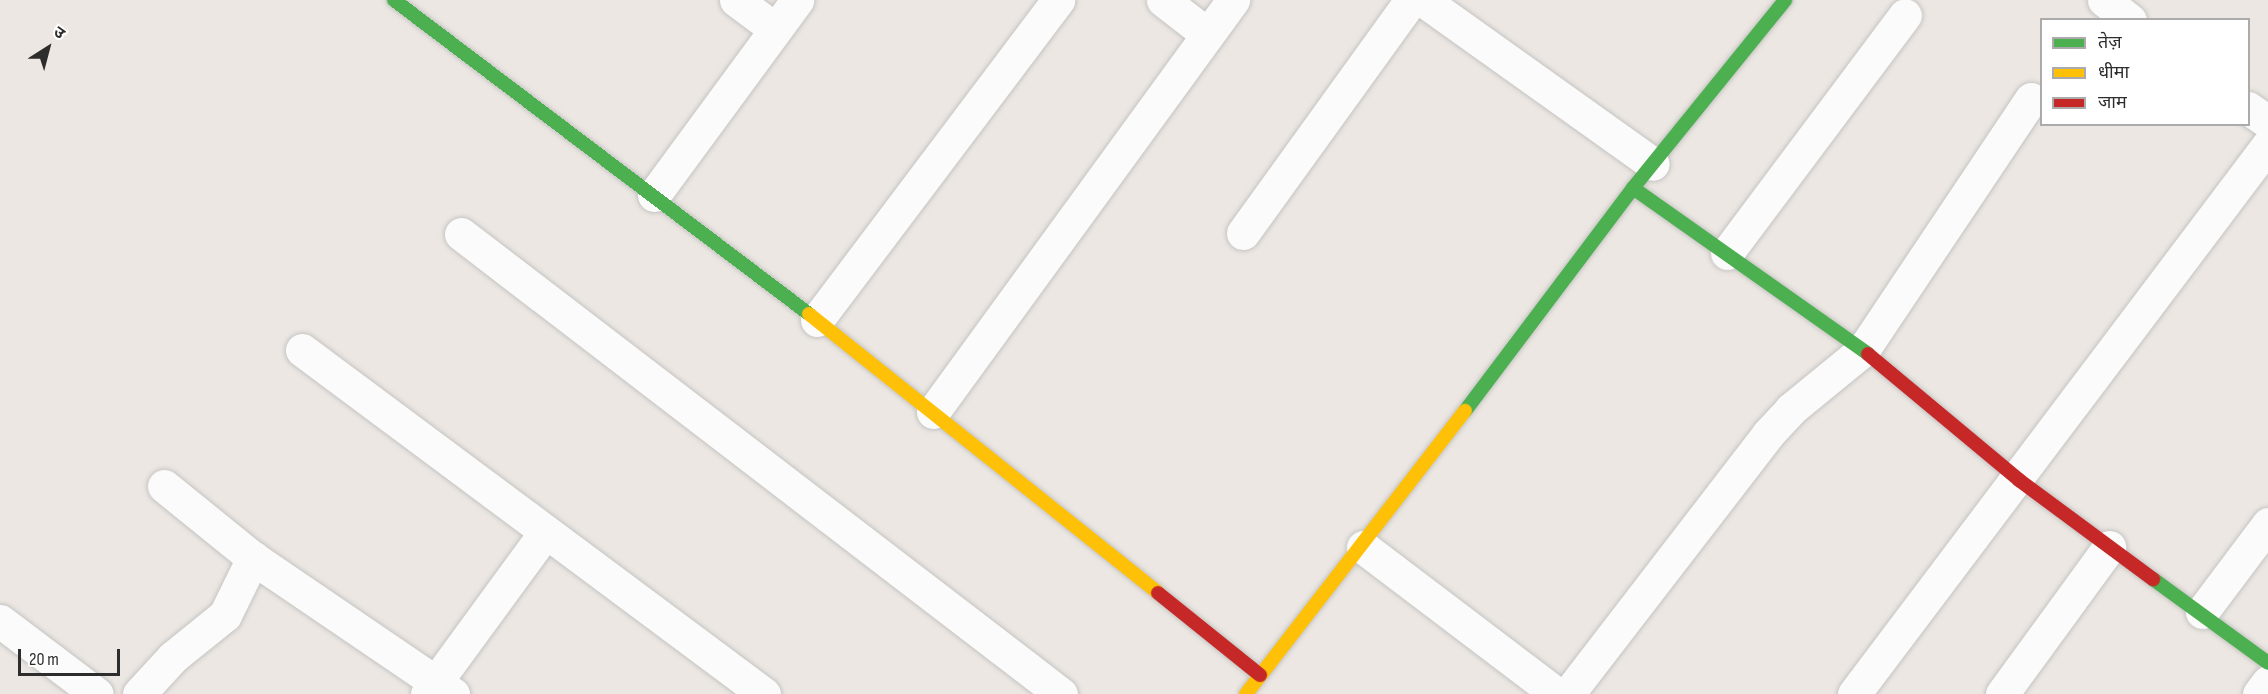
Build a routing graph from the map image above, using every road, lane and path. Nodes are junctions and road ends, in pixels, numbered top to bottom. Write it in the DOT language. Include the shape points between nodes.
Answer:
graph roads {
  1 [pos="394,0"];
  2 [pos="736,0"];
  3 [pos="797,0"];
  4 [pos="1058,0"];
  5 [pos="1163,0"];
  6 [pos="1233,0"];
  7 [pos="1411,0"];
  8 [pos="1423,0"];
  9 [pos="1784,0"];
  10 [pos="2104,0"];
  11 [pos="1905,15"];
  12 [pos="2127,18"];
  13 [pos="775,29"];
  14 [pos="1207,34"];
  15 [pos="2031,99"];
  16 [pos="2250,109"];
  17 [pos="2268,122"];
  18 [pos="2268,145"];
  19 [pos="1643,176"];
  20 [pos="654,195"];
  21 [pos="1243,233"];
  22 [pos="461,234"];
  23 [pos="1727,252"];
  24 [pos="816,320"];
  25 [pos="302,350"];
  26 [pos="1863,350"];
  27 [pos="933,412"];
  28 [pos="2019,480"];
  29 [pos="164,486"];
  30 [pos="2268,524"];
  31 [pos="545,533"];
  32 [pos="1363,547"];
  33 [pos="2109,547"];
  34 [pos="253,558"];
  35 [pos="2202,612"];
  36 [pos="0,621"];
  37 [pos="2268,663"];
  38 [pos="1260,675"];
  39 [pos="2268,682"];
  40 [pos="439,690"];
  41 [pos="98,694"];
  42 [pos="139,694"];
  43 [pos="764,694"];
  44 [pos="1061,694"];
  45 [pos="1246,694"];
  46 [pos="1557,694"];
  47 [pos="1568,694"];
  48 [pos="1854,694"];
  49 [pos="2002,694"];
  50 [pos="2259,694"];
  1 -- 20 [label="street"];
  2 -- 13 [label="street"];
  3 -- 13 [label="street"];
  4 -- 24 [label="street"];
  5 -- 14 [label="street"];
  6 -- 14 [label="street"];
  7 -- 21 [label="street"];
  8 -- 19 [label="street"];
  9 -- 19 [label="street"];
  10 -- 12 [label="street"];
  11 -- 23 [label="street"];
  13 -- 20 [label="street"];
  14 -- 27 [label="street"];
  15 -- 26 [label="street"];
  16 -- 17 [label="street"];
  18 -- 28 [label="street"];
  19 -- 23 [label="street"];
  19 -- 32 [label="street"];
  20 -- 24 [label="street"];
  22 -- 44 [label="street"];
  23 -- 26 [label="street"];
  24 -- 27 [label="street"];
  25 -- 31 [label="street"];
  26 -- 28 [label="street"];
  26 -- 47 [label="street" via="1779,421"];
  27 -- 38 [label="street"];
  28 -- 33 [label="street"];
  28 -- 48 [label="street"];
  29 -- 34 [label="street"];
  30 -- 35 [label="street"];
  31 -- 40 [label="street"];
  31 -- 43 [label="street"];
  32 -- 38 [label="street"];
  32 -- 46 [label="street"];
  33 -- 35 [label="street"];
  33 -- 49 [label="street"];
  34 -- 40 [label="street"];
  34 -- 42 [label="street" via="225,615 173,657"];
  35 -- 37 [label="street"];
  36 -- 41 [label="street"];
  38 -- 45 [label="street"];
  39 -- 50 [label="street"];
}
